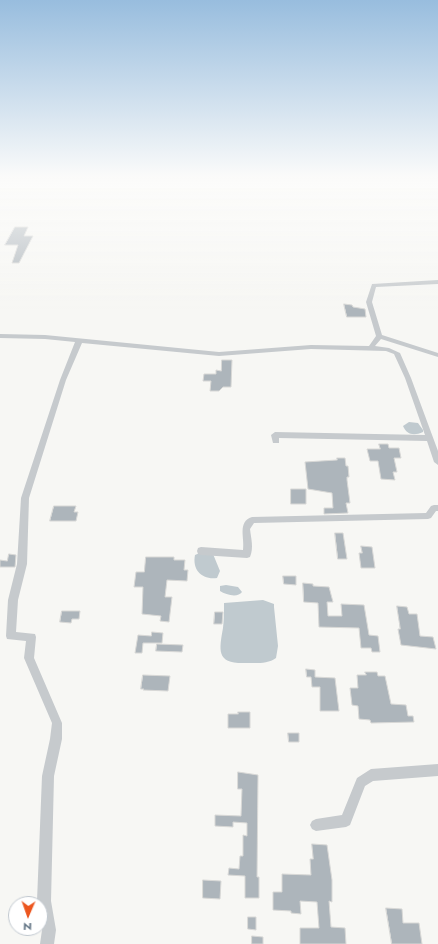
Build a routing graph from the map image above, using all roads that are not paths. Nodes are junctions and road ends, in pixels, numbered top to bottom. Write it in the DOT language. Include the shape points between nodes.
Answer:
graph roads {
  1 [pos="438,282"];
  2 [pos="0,336"];
  3 [pos="379,336"];
  4 [pos="79,341"];
  5 [pos="371,348"];
  6 [pos="438,355"];
  7 [pos="428,438"];
  8 [pos="276,441"];
  9 [pos="438,462"];
  10 [pos="438,508"];
  11 [pos="201,551"];
  12 [pos="438,770"];
  13 [pos="316,825"];
  14 [pos="47,944"];
  1 -- 3 [label="street" via="374,285 369,302"];
  2 -- 4 [label="street"];
  3 -- 5 [label="street"];
  3 -- 6 [label="street"];
  4 -- 5 [label="street" via="220,354 311,347"];
  4 -- 14 [label="street" via="63,380 25,498 22,564 13,600 11,636 31,637 29,658 57,723 48,776 44,900 49,930"];
  5 -- 7 [label="street" via="387,349 397,353"];
  7 -- 8 [label="street" via="275,435"];
  7 -- 9 [label="street"];
  10 -- 11 [label="street" via="434,508 428,516 252,520 246,528 247,554"];
  12 -- 13 [label="street" via="371,775 361,782 346,821"];
}
